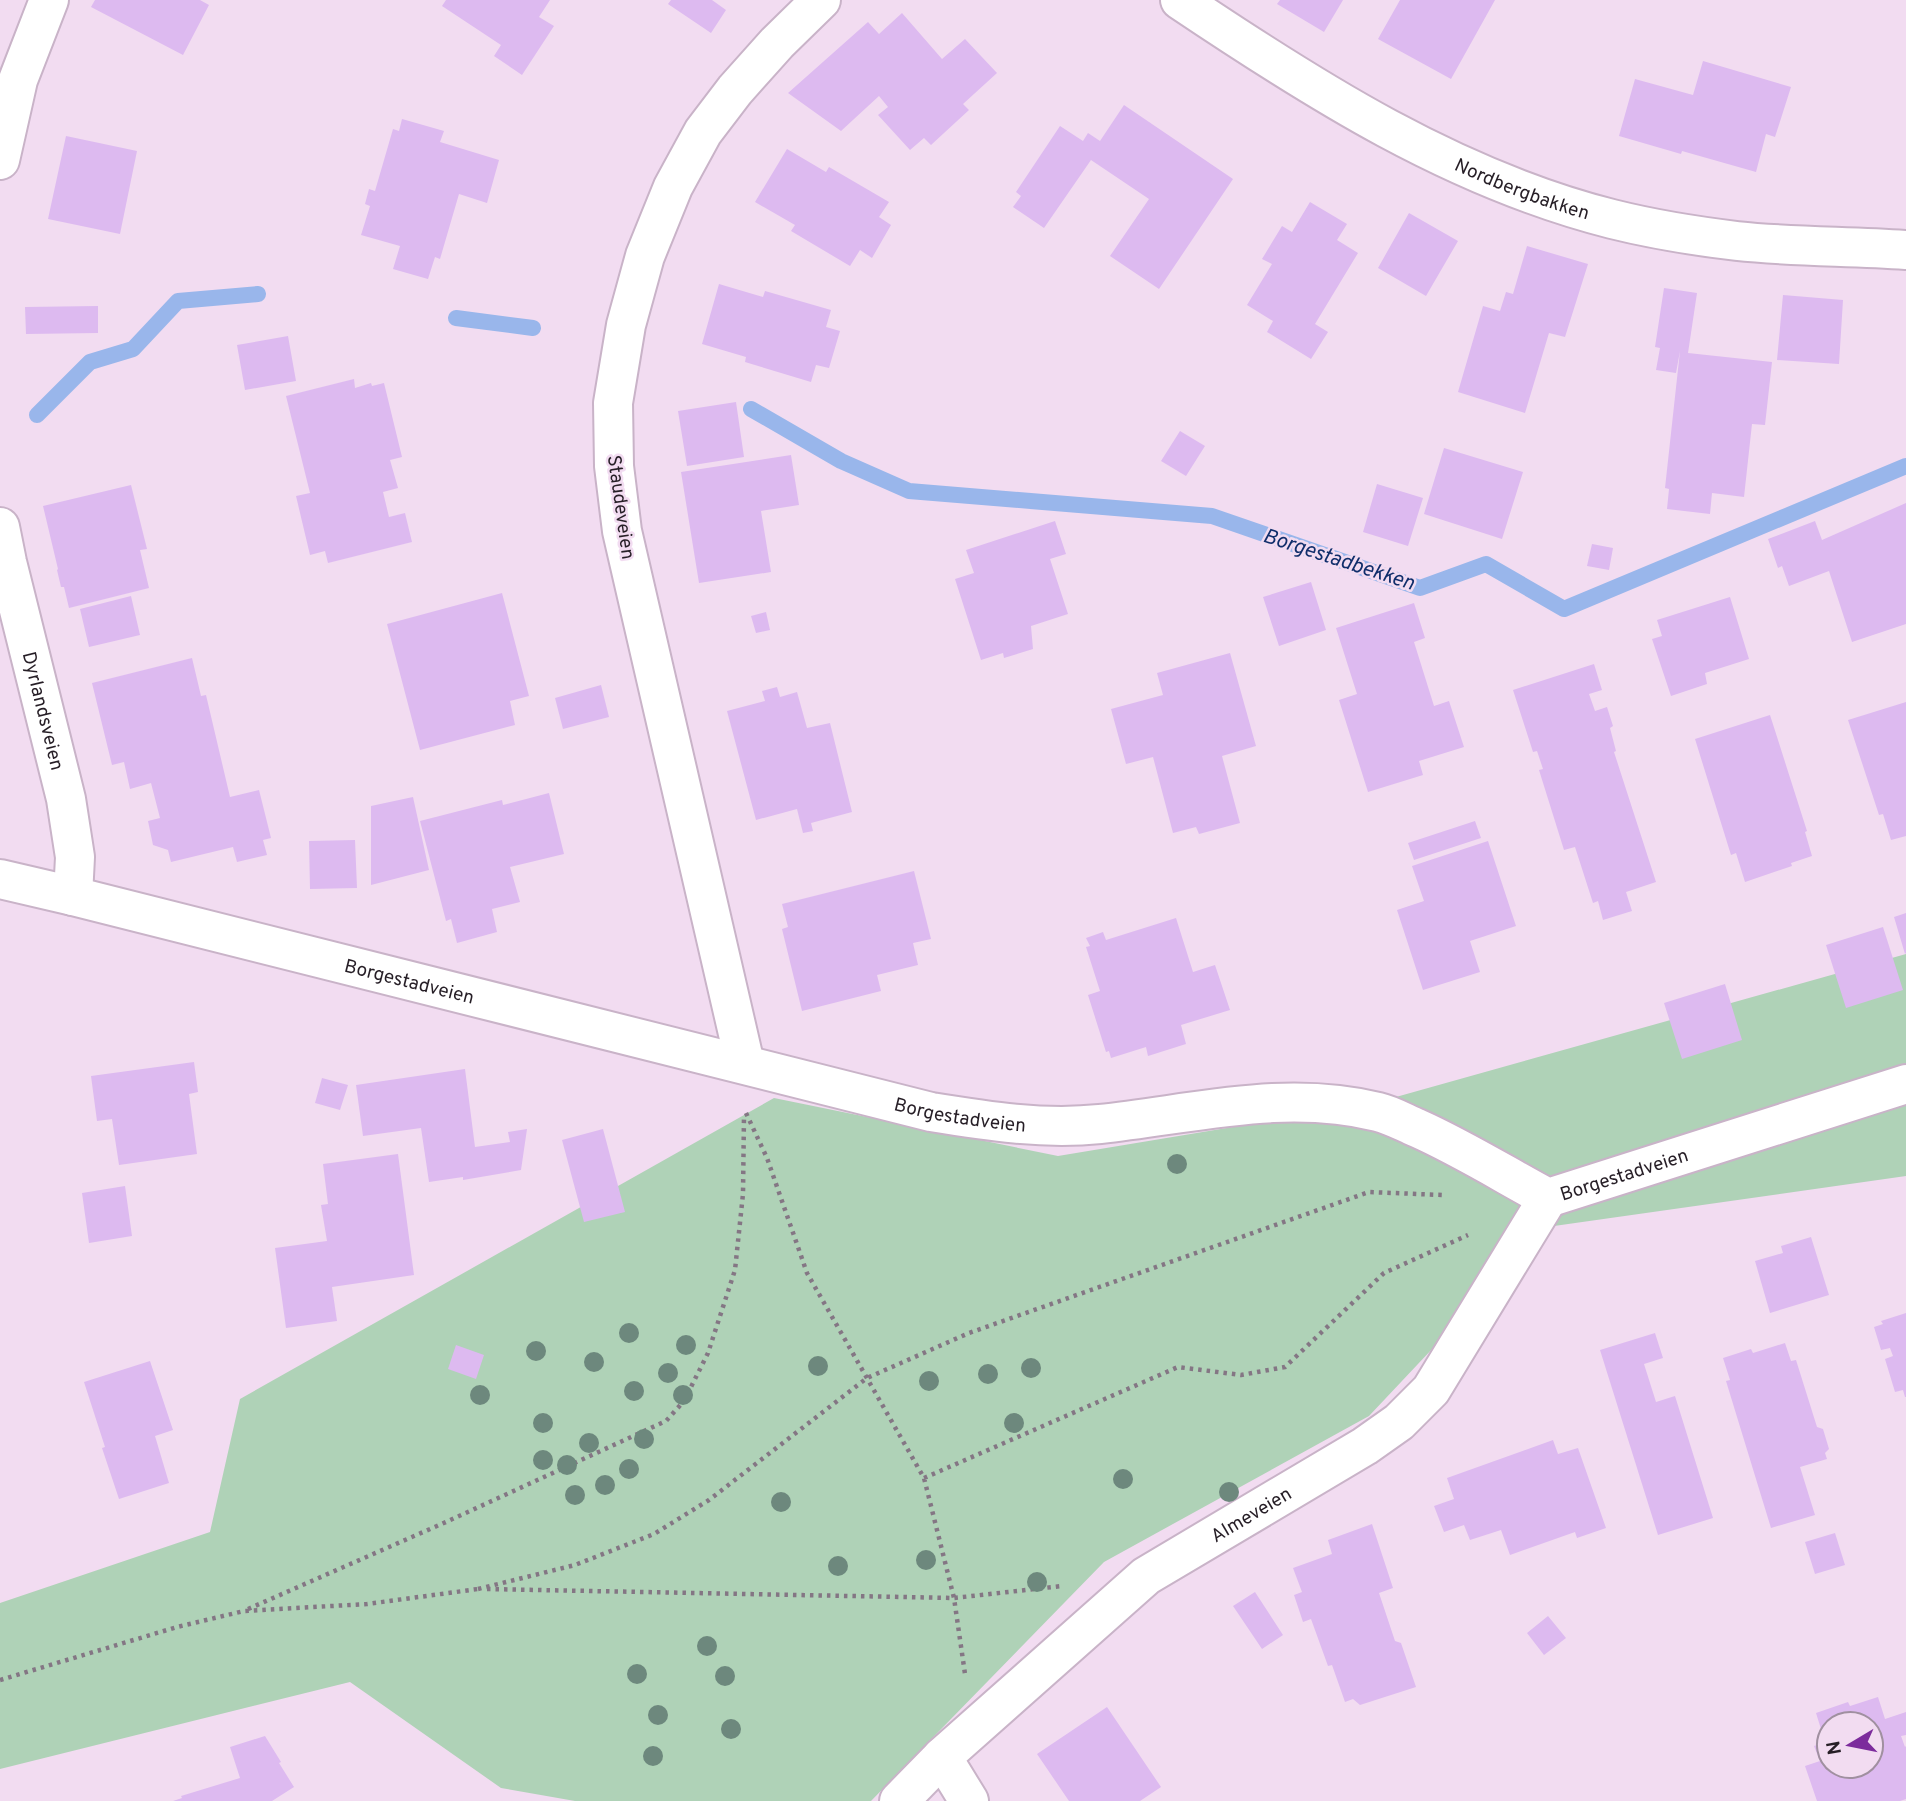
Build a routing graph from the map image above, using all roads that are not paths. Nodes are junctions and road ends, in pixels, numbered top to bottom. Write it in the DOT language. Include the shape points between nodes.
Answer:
graph roads {
  1 [pos="49,0"];
  2 [pos="821,0"];
  3 [pos="1180,0"];
  4 [pos="0,160"];
  5 [pos="1906,250"];
  6 [pos="0,527"];
  7 [pos="0,879"];
  8 [pos="73,896"];
  9 [pos="745,1064"];
  10 [pos="1906,1084"];
  11 [pos="1548,1198"];
  12 [pos="942,1757"];
  13 [pos="899,1801"];
  14 [pos="970,1801"];
  1 -- 4 [label="street" via="18,80"];
  2 -- 9 [label="street, Staudeveien" via="735,90 703,132 673,187 626,325 613,403 622,531"];
  3 -- 5 [label="street, Nordbergbakken" via="1320,91 1402,136 1544,199 1613,219 1738,241"];
  6 -- 8 [label="street, Dyrlandsveien" via="66,799 75,856"];
  7 -- 8 [label="street, Borgestadveien"];
  8 -- 9 [label="street, Borgestadveien"];
  9 -- 11 [label="street, Borgestadveien" via="931,1111 1012,1124 1098,1124 1273,1102 1334,1103 1382,1112"];
  10 -- 11 [label="street, Borgestadveien"];
  11 -- 12 [label="street, Almeveien" via="1431,1390 1399,1422 1146,1576"];
  12 -- 13 [label="street, Almeveien"];
  12 -- 14 [label="street"];
}
